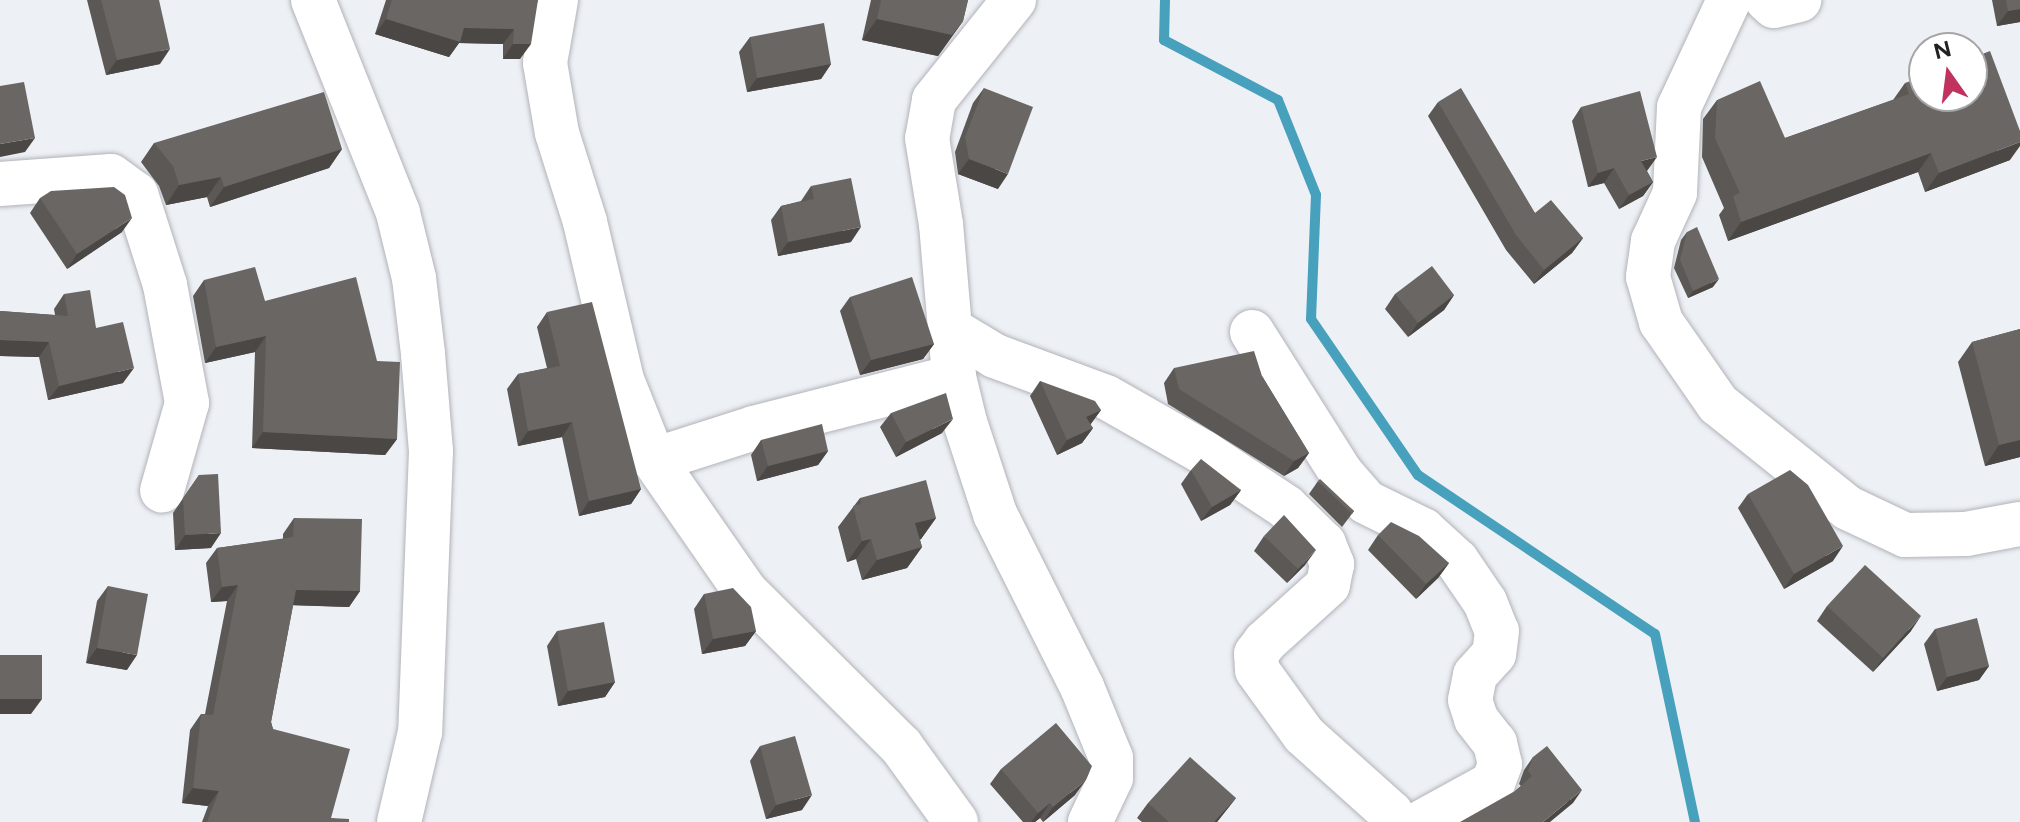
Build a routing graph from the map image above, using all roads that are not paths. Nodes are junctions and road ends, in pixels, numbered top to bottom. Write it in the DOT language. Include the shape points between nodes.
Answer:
graph roads {
  1 [pos="313,0"];
  2 [pos="556,0"];
  3 [pos="1014,0"];
  4 [pos="1729,0"];
  5 [pos="1767,0"];
  6 [pos="1799,0"];
  7 [pos="0,184"];
  8 [pos="952,330"];
  9 [pos="1252,332"];
  10 [pos="954,377"];
  11 [pos="654,460"];
  12 [pos="162,491"];
  13 [pos="2020,524"];
  14 [pos="399,822"];
  15 [pos="956,822"];
  16 [pos="1090,822"];
  17 [pos="1394,822"];
  18 [pos="1422,822"];
  1 -- 14 [label="street" via="398,213 414,278 423,354 431,451 420,732"];
  2 -- 11 [label="street" via="545,63 557,133 585,222 622,380"];
  3 -- 8 [label="street" via="934,100 927,118"];
  4 -- 13 [label="street" via="1679,107 1675,193 1653,241 1648,277 1661,322 1718,404 1848,508 1905,535 1966,534"];
  5 -- 6 [label="street" via="1774,6"];
  7 -- 12 [label="street" via="111,176 136,194 165,285 187,403"];
  8 -- 10 [label="street"];
  8 -- 17 [label="street" via="995,356 1106,397 1203,452 1286,507 1324,544 1332,564 1328,585 1265,642 1256,654 1257,670 1304,735 1391,813"];
  9 -- 18 [label="street" via="1341,473 1366,502 1423,530 1457,561 1497,631 1494,654 1475,675 1470,700 1476,719 1495,743 1500,764 1493,783"];
  10 -- 11 [label="street" via="754,428"];
  10 -- 16 [label="street" via="995,514 1105,737 1111,778"];
  11 -- 15 [label="street" via="745,591 901,746"];
}
